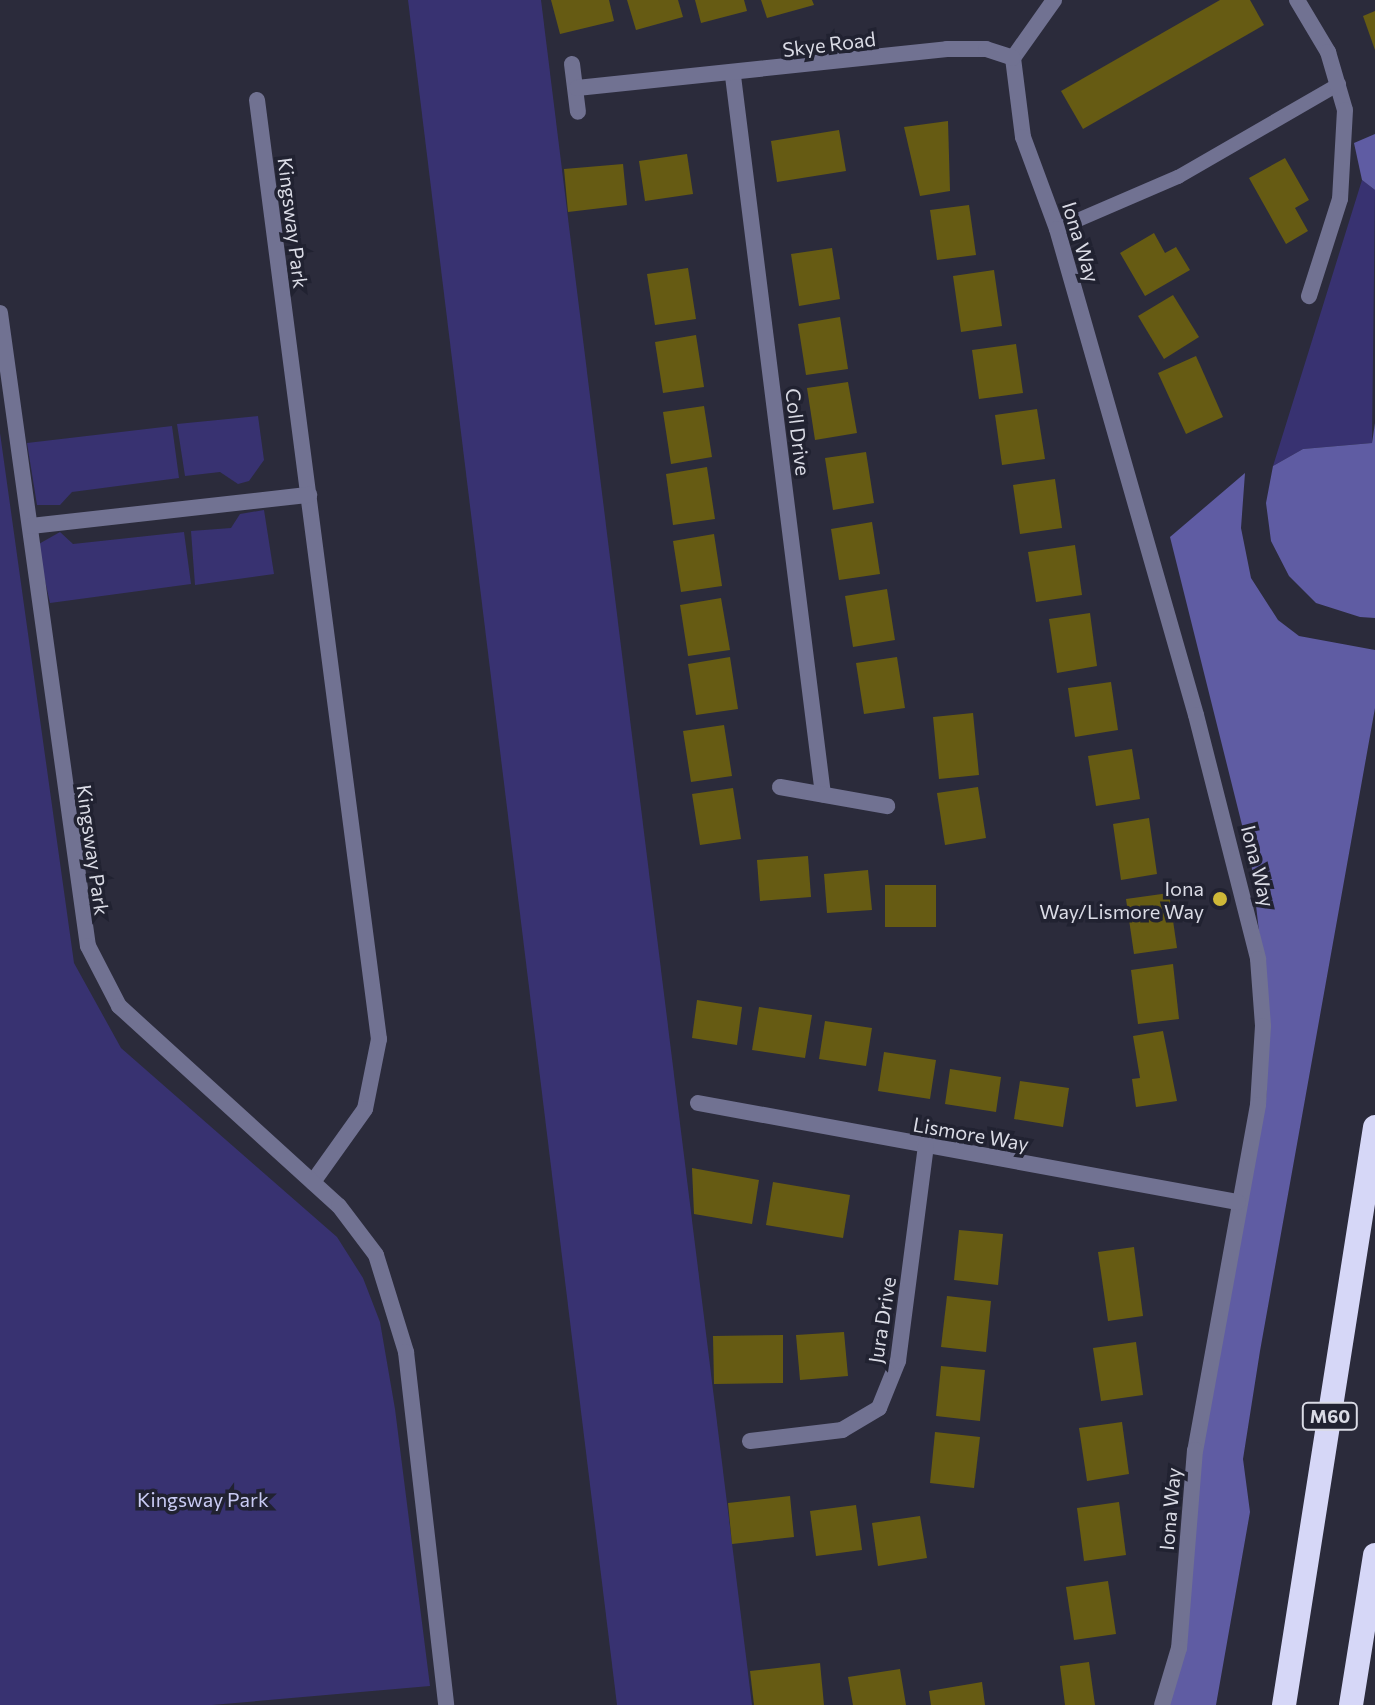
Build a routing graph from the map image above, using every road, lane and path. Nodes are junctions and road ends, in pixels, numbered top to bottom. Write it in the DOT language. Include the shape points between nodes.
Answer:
graph roads {
  1 [pos="1054,0"];
  2 [pos="1297,0"];
  3 [pos="1013,58"];
  4 [pos="572,64"];
  5 [pos="733,76"];
  6 [pos="1339,84"];
  7 [pos="577,88"];
  8 [pos="257,100"];
  9 [pos="578,112"];
  10 [pos="1057,229"];
  11 [pos="1309,296"];
  12 [pos="0,313"];
  13 [pos="309,495"];
  14 [pos="31,526"];
  15 [pos="780,787"];
  16 [pos="823,794"];
  17 [pos="887,806"];
  18 [pos="698,1103"];
  19 [pos="1375,1127"];
  20 [pos="926,1146"];
  21 [pos="313,1182"];
  22 [pos="1238,1202"];
  23 [pos="750,1441"];
  24 [pos="1375,1555"];
  25 [pos="446,1705"];
  26 [pos="1162,1705"];
  27 [pos="1284,1705"];
  28 [pos="1351,1705"];
  1 -- 3 [label="street"];
  2 -- 6 [label="street"];
  3 -- 5 [label="street, Skye Road" via="986,49 947,49"];
  3 -- 10 [label="street, Iona Way" via="1023,137"];
  4 -- 7 [label="street"];
  5 -- 7 [label="street, Skye Road"];
  5 -- 16 [label="street, Coll Drive"];
  6 -- 10 [label="lane" via="1178,177"];
  6 -- 11 [label="street" via="1346,149 1340,199"];
  7 -- 9 [label="street"];
  8 -- 13 [label="street, Kingsway Park"];
  10 -- 22 [label="street, Iona Way" via="1245,889 1263,1026 1258,1105"];
  12 -- 14 [label="street, Kingsway Park"];
  13 -- 14 [label="street"];
  13 -- 21 [label="street, Kingsway Park" via="379,1039 365,1109"];
  14 -- 21 [label="street, Kingsway Park" via="81,917 101,977 145,1034"];
  15 -- 16 [label="street"];
  16 -- 17 [label="street"];
  18 -- 20 [label="street, Lismore Way"];
  19 -- 27 [label="highway, M60"];
  20 -- 22 [label="street, Lismore Way"];
  20 -- 23 [label="street, Jura Drive" via="898,1361 879,1408 842,1430"];
  21 -- 25 [label="street, Kingsway Park" via="376,1255 399,1317"];
  22 -- 26 [label="street, Iona Way" via="1195,1450 1179,1648"];
  24 -- 28 [label="highway"];
}
